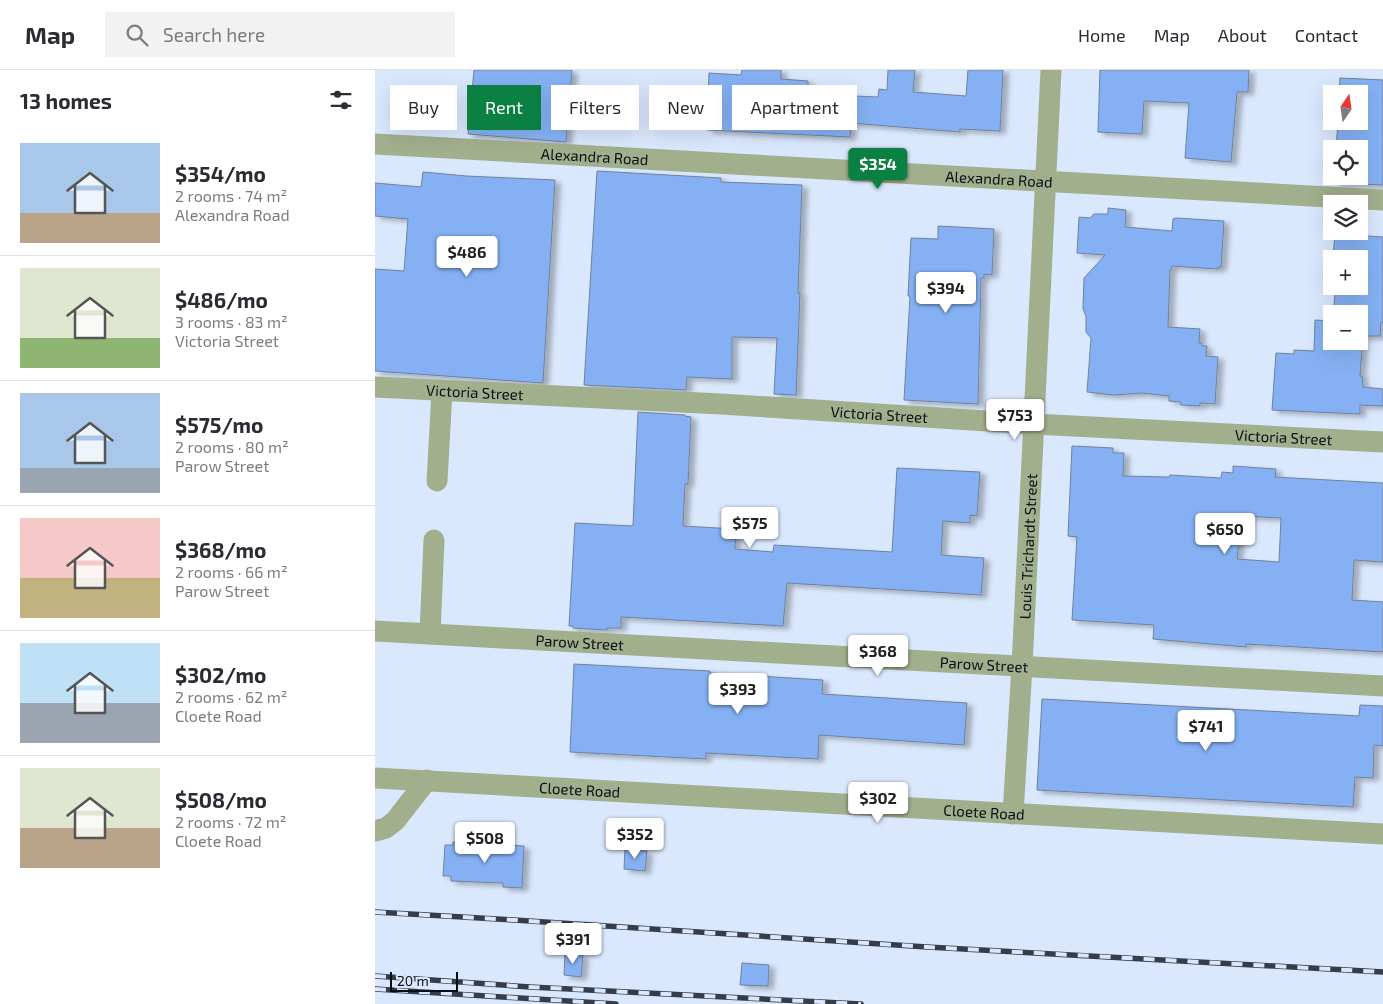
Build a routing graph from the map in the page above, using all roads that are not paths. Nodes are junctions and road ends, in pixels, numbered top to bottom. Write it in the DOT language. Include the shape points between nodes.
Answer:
graph roads {
  1 [pos="1051,70"];
  2 [pos="375,144"];
  3 [pos="1046,182"];
  4 [pos="1383,200"];
  5 [pos="375,387"];
  6 [pos="442,391"];
  7 [pos="1034,424"];
  8 [pos="1383,442"];
  9 [pos="437,481"];
  10 [pos="434,540"];
  11 [pos="375,630"];
  12 [pos="430,634"];
  13 [pos="1022,666"];
  14 [pos="1383,686"];
  15 [pos="375,778"];
  16 [pos="427,780"];
  17 [pos="1013,814"];
  18 [pos="375,831"];
  19 [pos="1383,834"];
  1 -- 3 [label="street, Louis Trichardt Street"];
  2 -- 3 [label="street, Alexandra Road"];
  3 -- 4 [label="street, Alexandra Road"];
  3 -- 7 [label="street, Louis Trichardt Street"];
  5 -- 6 [label="street, Victoria Street"];
  6 -- 7 [label="street, Victoria Street" via="721,404"];
  6 -- 9 [label="street"];
  7 -- 8 [label="street, Victoria Street"];
  7 -- 13 [label="street, Louis Trichardt Street"];
  10 -- 12 [label="street"];
  11 -- 12 [label="street, Parow Street"];
  12 -- 13 [label="street, Parow Street"];
  13 -- 14 [label="street, Parow Street"];
  13 -- 17 [label="street, Louis Trichardt Street"];
  15 -- 16 [label="street, Cloete Road"];
  16 -- 17 [label="street, Cloete Road"];
  16 -- 18 [label="street" via="395,821 387,828"];
  17 -- 19 [label="street, Cloete Road"];
}
